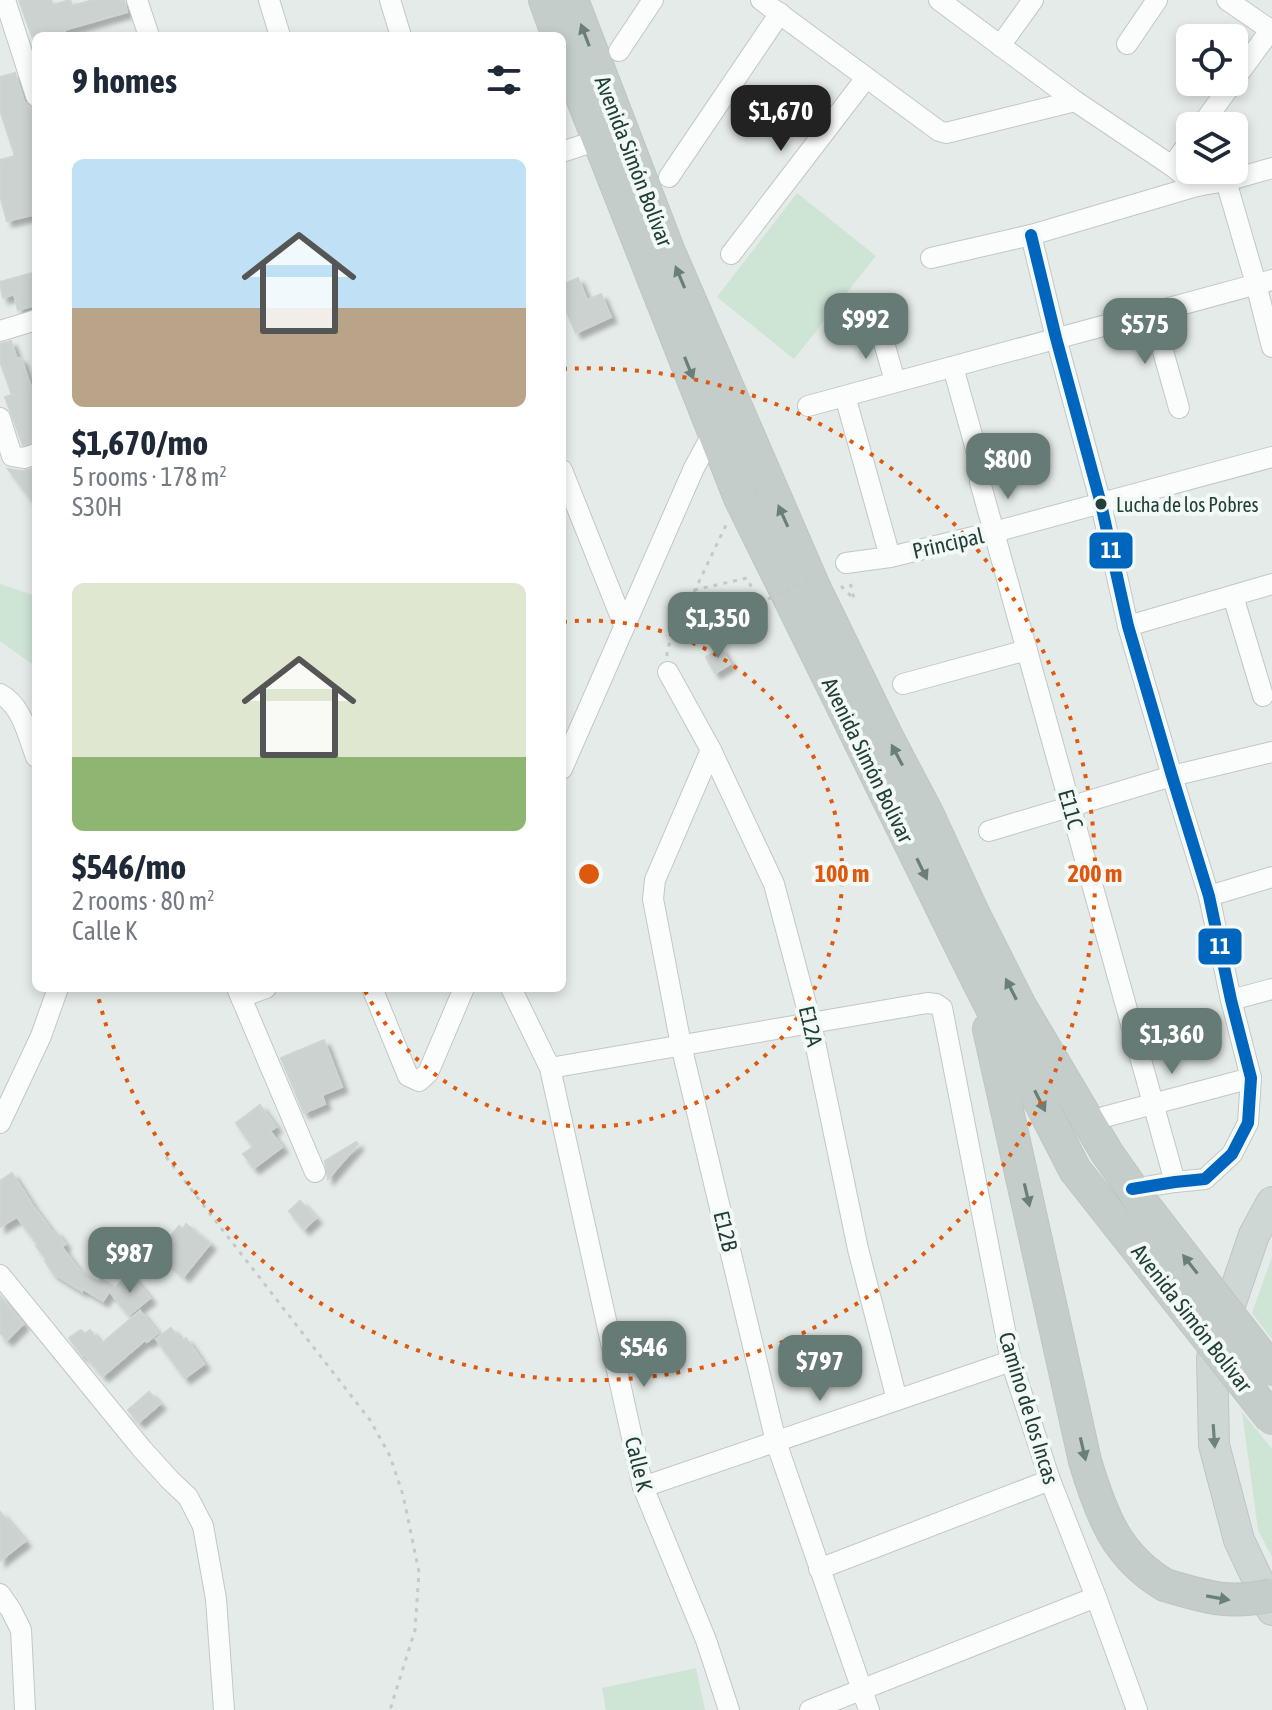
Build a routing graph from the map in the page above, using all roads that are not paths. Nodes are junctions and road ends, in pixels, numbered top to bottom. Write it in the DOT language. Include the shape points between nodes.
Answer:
graph roads {
  1 [pos="5,0"];
  2 [pos="137,0"];
  3 [pos="269,0"];
  4 [pos="390,0"];
  5 [pos="545,0"];
  6 [pos="572,0"];
  7 [pos="653,0"];
  8 [pos="761,0"];
  9 [pos="939,0"];
  10 [pos="1033,0"];
  11 [pos="1157,0"];
  12 [pos="1227,0"];
  13 [pos="780,13"];
  14 [pos="1271,30"];
  15 [pos="148,32"];
  16 [pos="279,32"];
  17 [pos="400,32"];
  18 [pos="557,32"];
  19 [pos="1127,44"];
  20 [pos="1000,46"];
  21 [pos="619,51"];
  22 [pos="566,57"];
  23 [pos="1248,61"];
  24 [pos="866,78"];
  25 [pos="32,84"];
  26 [pos="1075,101"];
  27 [pos="598,140"];
  28 [pos="566,151"];
  29 [pos="1176,160"];
  30 [pos="1172,166"];
  31 [pos="1272,168"];
  32 [pos="1248,175"];
  33 [pos="669,177"];
  34 [pos="1209,184"];
  35 [pos="1227,184"];
  36 [pos="1197,186"];
  37 [pos="1031,235"];
  38 [pos="731,254"];
  39 [pos="931,258"];
  40 [pos="1264,282"];
  41 [pos="1152,312"];
  42 [pos="32,321"];
  43 [pos="880,329"];
  44 [pos="0,331"];
  45 [pos="1056,338"];
  46 [pos="1272,347"];
  47 [pos="953,367"];
  48 [pos="895,381"];
  49 [pos="845,396"];
  50 [pos="808,406"];
  51 [pos="1179,408"];
  52 [pos="0,418"];
  53 [pos="714,431"];
  54 [pos="26,456"];
  55 [pos="1272,457"];
  56 [pos="979,460"];
  57 [pos="566,480"];
  58 [pos="980,482"];
  59 [pos="1101,504"];
  60 [pos="994,532"];
  61 [pos="890,557"];
  62 [pos="837,572"];
  63 [pos="1272,584"];
  64 [pos="1233,596"];
  65 [pos="624,625"];
  66 [pos="1128,626"];
  67 [pos="1027,650"];
  68 [pos="668,672"];
  69 [pos="903,684"];
  70 [pos="0,694"];
  71 [pos="1263,696"];
  72 [pos="32,747"];
  73 [pos="711,750"];
  74 [pos="1272,752"];
  75 [pos="566,760"];
  76 [pos="1172,776"];
  77 [pos="1070,808"];
  78 [pos="989,831"];
  79 [pos="1272,877"];
  80 [pos="1209,896"];
  81 [pos="979,983"];
  82 [pos="1272,989"];
  83 [pos="57,992"];
  84 [pos="374,992"];
  85 [pos="462,992"];
  86 [pos="513,992"];
  87 [pos="239,993"];
  88 [pos="1231,1000"];
  89 [pos="811,1023"];
  90 [pos="681,1045"];
  91 [pos="550,1068"];
  92 [pos="1251,1078"];
  93 [pos="1153,1103"];
  94 [pos="1104,1117"];
  95 [pos="0,1123"];
  96 [pos="315,1172"];
  97 [pos="1175,1182"];
  98 [pos="1138,1197"];
  99 [pos="1272,1202"];
  100 [pos="0,1275"];
  101 [pos="1011,1361"];
  102 [pos="1272,1370"];
  103 [pos="897,1400"];
  104 [pos="1272,1419"];
  105 [pos="776,1442"];
  106 [pos="1050,1480"];
  107 [pos="643,1487"];
  108 [pos="819,1569"];
  109 [pos="0,1594"];
  110 [pos="1272,1595"];
  111 [pos="1096,1597"];
  112 [pos="1272,1610"];
  113 [pos="863,1689"];
  114 [pos="25,1710"];
  115 [pos="224,1710"];
  116 [pos="729,1710"];
  117 [pos="810,1710"];
  118 [pos="869,1710"];
  119 [pos="1137,1710"];
  1 -- 25 [label="street"];
  2 -- 15 [label="street"];
  3 -- 16 [label="street"];
  4 -- 17 [label="street"];
  5 -- 18 [label="highway"];
  98 -- 6 [label="highway, Avenida Simón Bolívar, one-way" via="1020,1006 814,587 669,252"];
  7 -- 21 [label="street"];
  8 -- 13 [label="street"];
  9 -- 20 [label="street"];
  10 -- 20 [label="street"];
  11 -- 19 [label="street"];
  12 -- 14 [label="street"];
  13 -- 24 [label="street"];
  13 -- 33 [label="street"];
  14 -- 23 [label="street"];
  20 -- 26 [label="street"];
  22 -- 27 [label="highway, Avenida Simón Bolívar"];
  24 -- 26 [label="street" via="946,133"];
  24 -- 38 [label="street"];
  26 -- 30 [label="street"];
  27 -- 28 [label="street"];
  27 -- 53 [label="highway, Avenida Simón Bolívar, one-way"];
  29 -- 30 [label="street"];
  30 -- 36 [label="street"];
  31 -- 32 [label="street"];
  34 -- 36 [label="street"];
  35 -- 40 [label="street"];
  36 -- 37 [label="street"];
  37 -- 39 [label="street"];
  37 -- 45 [label="street"];
  40 -- 41 [label="street"];
  40 -- 46 [label="street"];
  41 -- 45 [label="street"];
  41 -- 51 [label="street"];
  42 -- 44 [label="street"];
  43 -- 48 [label="street"];
  45 -- 47 [label="street"];
  45 -- 59 [label="street"];
  47 -- 48 [label="street"];
  47 -- 56 [label="street"];
  48 -- 49 [label="street"];
  49 -- 50 [label="street"];
  49 -- 61 [label="street"];
  52 -- 54 [label="street" via="12,456"];
  53 -- 65 [label="street"];
  53 -- 81 [label="highway, Avenida Simón Bolívar, one-way" via="740,498"];
  55 -- 59 [label="street, Principal"];
  57 -- 65 [label="street"];
  58 -- 60 [label="street, E11C"];
  59 -- 60 [label="street, Principal"];
  59 -- 66 [label="street"];
  60 -- 61 [label="street, Principal"];
  60 -- 67 [label="street, E11C"];
  61 -- 62 [label="street, Principal"];
  63 -- 64 [label="street"];
  64 -- 66 [label="street"];
  64 -- 71 [label="street"];
  65 -- 75 [label="street"];
  66 -- 76 [label="street"];
  67 -- 69 [label="street"];
  67 -- 77 [label="street, E11C"];
  68 -- 73 [label="street, E12A"];
  70 -- 72 [label="street" via="16,707"];
  73 -- 89 [label="street, E12A" via="774,884"];
  73 -- 90 [label="street, E12B" via="654,889"];
  74 -- 76 [label="street"];
  76 -- 77 [label="street"];
  76 -- 80 [label="street"];
  77 -- 78 [label="street"];
  77 -- 93 [label="street, E11C"];
  79 -- 80 [label="street"];
  80 -- 88 [label="street"];
  81 -- 104 [label="highway, Avenida Simón Bolívar, one-way, bridge" via="1075,1170"];
  81 -- 110 [label="highway, one-way, bridge" via="1085,1461 1110,1528 1133,1561 1165,1585 1238,1601"];
  82 -- 88 [label="street"];
  83 -- 95 [label="street"];
  84 -- 85 [label="street" via="408,1076 419,1081 428,1073"];
  86 -- 91 [label="street, Calle K"];
  87 -- 96 [label="street"];
  88 -- 92 [label="street"];
  89 -- 90 [label="street"];
  89 -- 101 [label="street, Camino de los Incas" via="927,1003 942,1008"];
  89 -- 103 [label="street, E12A" via="858,1249"];
  90 -- 91 [label="street"];
  90 -- 105 [label="street, E12B"];
  91 -- 107 [label="street, Calle K"];
  92 -- 93 [label="street"];
  92 -- 97 [label="street" via="1248,1123 1232,1154 1205,1179"];
  93 -- 94 [label="street"];
  93 -- 97 [label="street, E11C"];
  97 -- 98 [label="street"];
  102 -- 98 [label="highway, Avenida Simón Bolívar, one-way, bridge"];
  99 -- 112 [label="main road, one-way" via="1254,1235 1212,1358 1214,1445 1239,1540"];
  100 -- 115 [label="street" via="142,1449 188,1497 203,1526 216,1599"];
  101 -- 103 [label="street"];
  101 -- 106 [label="street, Camino de los Incas"];
  103 -- 105 [label="street"];
  105 -- 107 [label="street"];
  105 -- 108 [label="street, E12B"];
  106 -- 108 [label="street"];
  106 -- 111 [label="street, Camino de los Incas"];
  107 -- 116 [label="street, Calle K"];
  108 -- 113 [label="street, E12B"];
  109 -- 114 [label="street" via="21,1630"];
  111 -- 113 [label="street"];
  111 -- 119 [label="street, Camino de los Incas"];
  113 -- 117 [label="street"];
  113 -- 118 [label="street, E12B"];
}
